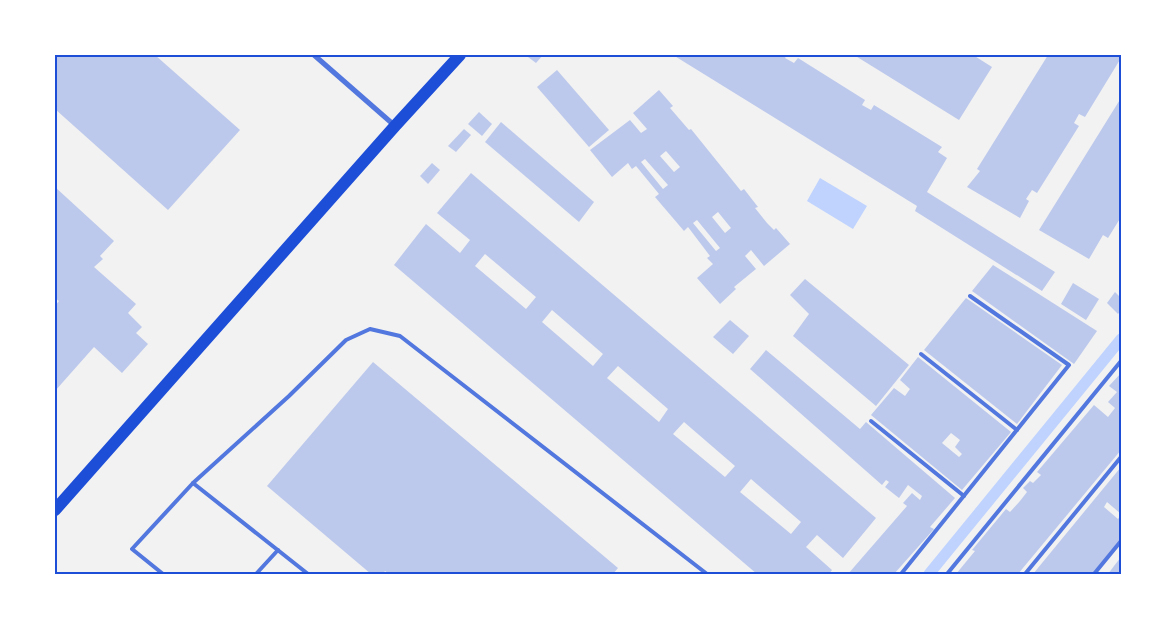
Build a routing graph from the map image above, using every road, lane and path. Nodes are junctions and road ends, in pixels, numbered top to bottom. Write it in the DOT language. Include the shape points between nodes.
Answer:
graph roads {
  1 [pos="314,55"];
  2 [pos="460,55"];
  3 [pos="395,126"];
  4 [pos="970,296"];
  5 [pos="920,354"];
  6 [pos="1121,361"];
  7 [pos="871,421"];
  8 [pos="1017,430"];
  9 [pos="1121,457"];
  10 [pos="193,483"];
  11 [pos="964,496"];
  12 [pos="55,510"];
  13 [pos="1121,540"];
  14 [pos="278,550"];
  15 [pos="163,574"];
  16 [pos="256,574"];
  17 [pos="308,574"];
  18 [pos="707,574"];
  19 [pos="901,574"];
  20 [pos="947,574"];
  21 [pos="1025,574"];
  22 [pos="1094,574"];
  1 -- 3 [label="street"];
  2 -- 3 [label="main road"];
  3 -- 12 [label="main road"];
  4 -- 8 [label="lane" via="1069,365"];
  5 -- 8 [label="lane"];
  6 -- 20 [label="lane"];
  7 -- 11 [label="lane"];
  8 -- 11 [label="lane"];
  9 -- 21 [label="lane"];
  10 -- 14 [label="lane"];
  10 -- 15 [label="lane" via="132,549"];
  10 -- 18 [label="lane" via="346,340 370,329 400,336"];
  11 -- 19 [label="lane"];
  13 -- 22 [label="lane"];
  14 -- 16 [label="lane"];
  14 -- 17 [label="lane"];
}
